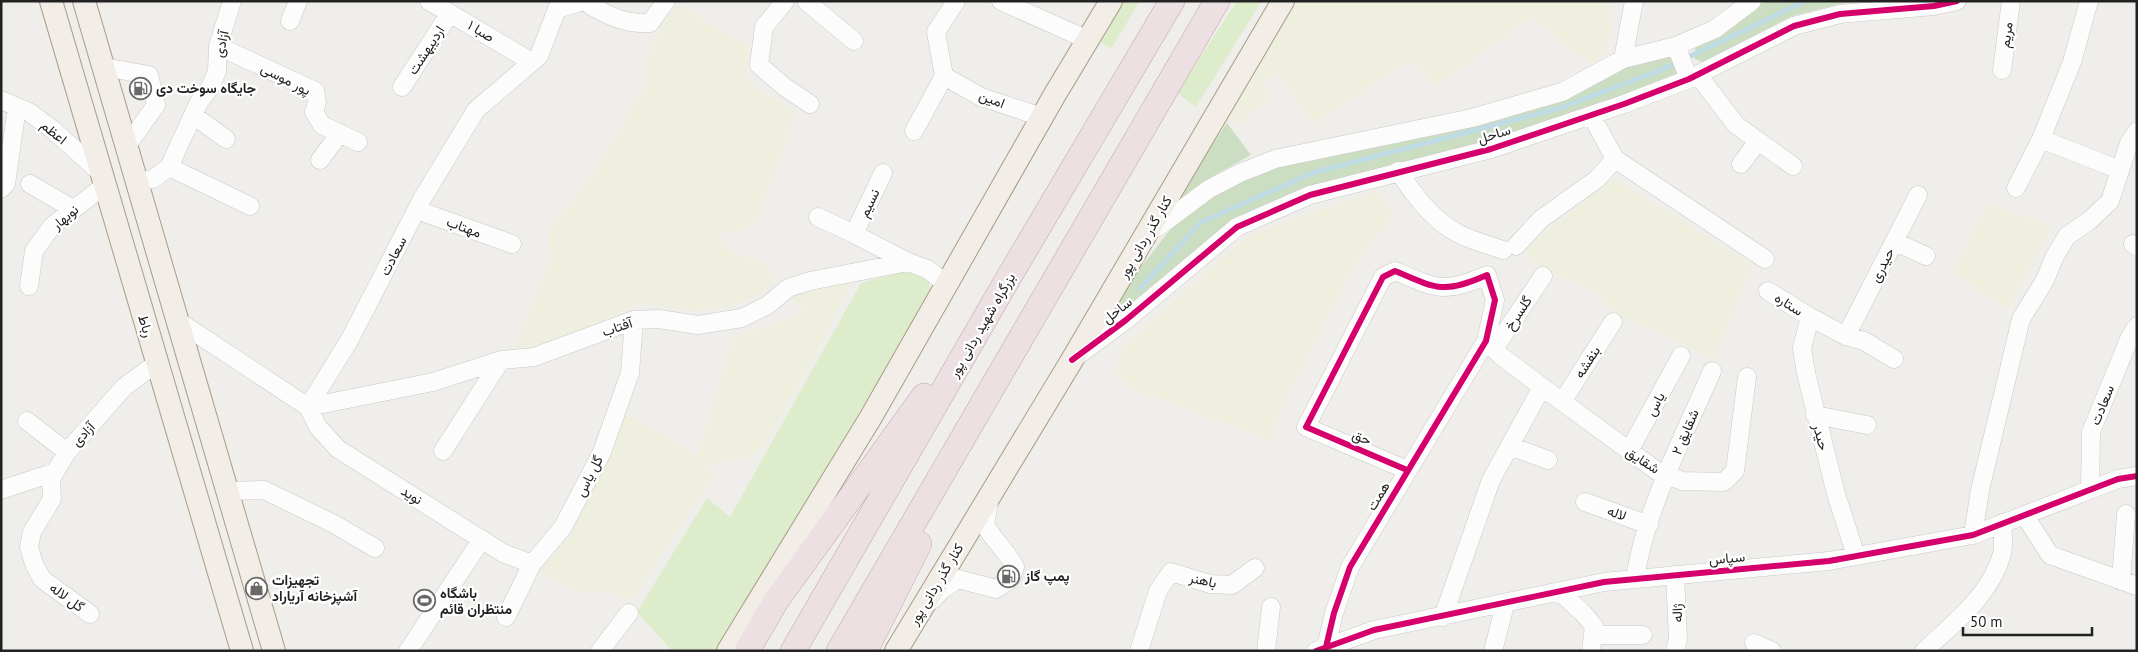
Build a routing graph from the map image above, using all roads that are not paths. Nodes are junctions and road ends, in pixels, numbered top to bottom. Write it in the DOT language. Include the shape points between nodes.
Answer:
graph roads {
  1 [pos="51,1"];
  2 [pos="84,1"];
  3 [pos="232,1"];
  4 [pos="298,1"];
  5 [pos="429,1"];
  6 [pos="584,1"];
  7 [pos="666,1"];
  8 [pos="785,1"];
  9 [pos="806,1"];
  10 [pos="956,1"];
  11 [pos="1001,1"];
  12 [pos="1111,1"];
  13 [pos="1172,1"];
  14 [pos="1216,1"];
  15 [pos="1284,1"];
  16 [pos="1634,1"];
  17 [pos="1752,1"];
  18 [pos="1957,1"];
  19 [pos="2011,1"];
  20 [pos="2089,1"];
  21 [pos="607,8"];
  22 [pos="450,12"];
  23 [pos="290,21"];
  24 [pos="1088,40"];
  25 [pos="854,41"];
  26 [pos="218,46"];
  27 [pos="1676,46"];
  28 [pos="1623,59"];
  29 [pos="532,62"];
  30 [pos="103,68"];
  31 [pos="2002,70"];
  32 [pos="944,76"];
  33 [pos="1694,77"];
  34 [pos="402,87"];
  35 [pos="9,104"];
  36 [pos="810,104"];
  37 [pos="193,115"];
  38 [pos="1591,115"];
  39 [pos="1042,117"];
  40 [pos="914,131"];
  41 [pos="2137,131"];
  42 [pos="340,133"];
  43 [pos="226,139"];
  44 [pos="2041,139"];
  45 [pos="1758,141"];
  46 [pos="358,142"];
  47 [pos="126,147"];
  48 [pos="1616,159"];
  49 [pos="320,160"];
  50 [pos="1741,164"];
  51 [pos="1793,166"];
  52 [pos="169,167"];
  53 [pos="2120,170"];
  54 [pos="1398,171"];
  55 [pos="883,173"];
  56 [pos="103,179"];
  57 [pos="137,182"];
  58 [pos="30,184"];
  59 [pos="2016,188"];
  60 [pos="1,189"];
  61 [pos="1918,195"];
  62 [pos="250,206"];
  63 [pos="73,209"];
  64 [pos="416,210"];
  65 [pos="818,217"];
  66 [pos="1148,231"];
  67 [pos="854,234"];
  68 [pos="1895,242"];
  69 [pos="512,244"];
  70 [pos="1926,256"];
  71 [pos="1765,259"];
  72 [pos="908,262"];
  73 [pos="1542,276"];
  74 [pos="1006,282"];
  75 [pos="947,284"];
  76 [pos="29,286"];
  77 [pos="1768,291"];
  78 [pos="1037,307"];
  79 [pos="1810,317"];
  80 [pos="634,320"];
  81 [pos="178,321"];
  82 [pos="1613,322"];
  83 [pos="2137,326"];
  84 [pos="1846,336"];
  85 [pos="1490,345"];
  86 [pos="1681,356"];
  87 [pos="1894,359"];
  88 [pos="501,360"];
  89 [pos="1072,360"];
  90 [pos="158,363"];
  91 [pos="1712,371"];
  92 [pos="1747,377"];
  93 [pos="1542,387"];
  94 [pos="1562,402"];
  95 [pos="308,407"];
  96 [pos="1815,415"];
  97 [pos="27,421"];
  98 [pos="1866,425"];
  99 [pos="1510,446"];
  100 [pos="443,451"];
  101 [pos="1629,451"];
  102 [pos="67,452"];
  103 [pos="1548,460"];
  104 [pos="1407,470"];
  105 [pos="55,472"];
  106 [pos="1667,475"];
  107 [pos="2137,476"];
  108 [pos="1,490"];
  109 [pos="2090,490"];
  110 [pos="227,491"];
  111 [pos="991,492"];
  112 [pos="1585,502"];
  113 [pos="2126,514"];
  114 [pos="2025,516"];
  115 [pos="2002,523"];
  116 [pos="1649,525"];
  117 [pos="1973,535"];
  118 [pos="482,539"];
  119 [pos="375,548"];
  120 [pos="1856,556"];
  121 [pos="532,564"];
  122 [pos="1255,568"];
  123 [pos="1676,575"];
  124 [pos="1635,579"];
  125 [pos="2129,584"];
  126 [pos="1560,592"];
  127 [pos="1504,605"];
  128 [pos="1271,607"];
  129 [pos="629,613"];
  130 [pos="90,614"];
  131 [pos="918,614"];
  132 [pos="506,617"];
  133 [pos="1444,617"];
  134 [pos="1643,635"];
  135 [pos="1592,643"];
  136 [pos="1754,643"];
  137 [pos="1327,648"];
  138 [pos="410,650"];
  139 [pos="242,651"];
  140 [pos="274,651"];
  141 [pos="600,651"];
  142 [pos="728,651"];
  143 [pos="747,651"];
  144 [pos="793,651"];
  145 [pos="839,651"];
  146 [pos="865,651"];
  147 [pos="896,651"];
  148 [pos="1139,651"];
  149 [pos="1266,651"];
  150 [pos="1493,651"];
  151 [pos="1675,651"];
  152 [pos="1772,651"];
  153 [pos="1924,651"];
  1 -- 56 [label="main road, رباط"];
  2 -- 30 [label="main road"];
  3 -- 26 [label="street, آزادی"];
  4 -- 23 [label="street"];
  5 -- 22 [label="street, صبا ۱"];
  6 -- 21 [label="street, سعادت"];
  6 -- 29 [label="street, سعادت" via="557,9 539,56"];
  7 -- 21 [label="street, سعادت" via="650,23 639,24"];
  8 -- 36 [label="street" via="764,27 759,66"];
  9 -- 25 [label="street"];
  10 -- 32 [label="street" via="936,32"];
  11 -- 24 [label="street"];
  12 -- 24 [label="main road"];
  13 -- 74 [label="highway, بزرگراه شهید ردانی پور"];
  14 -- 78 [label="highway"];
  15 -- 66 [label="main road, کنار گذر ردانی پور"];
  16 -- 28 [label="street"];
  17 -- 27 [label="street, ساحل" via="1715,29"];
  18 -- 33 [label="street, ساحل" via="1840,14 1794,26"];
  19 -- 31 [label="street, مریم"];
  20 -- 44 [label="street" via="2072,62"];
  22 -- 29 [label="street, صبا ۱"];
  22 -- 34 [label="street, اردیبهشت"];
  24 -- 39 [label="main road"];
  26 -- 37 [label="street, آزادی" via="216,72"];
  26 -- 42 [label="street, پور موسی" via="315,91 317,102 314,112 322,124"];
  27 -- 28 [label="street, ساحل"];
  27 -- 33 [label="street"];
  28 -- 66 [label="street, ساحل" via="1562,92 1472,118 1275,159 1209,189"];
  29 -- 64 [label="street, سعادت" via="476,110"];
  30 -- 47 [label="main road"];
  30 -- 47 [label="street" via="149,75 156,105"];
  32 -- 39 [label="street, امین" via="981,97"];
  32 -- 40 [label="street"];
  33 -- 38 [label="street, ساحل"];
  33 -- 45 [label="street" via="1736,125"];
  35 -- 56 [label="street, اعظم" via="29,112 52,129"];
  35 -- 60 [label="street" via="6,184"];
  37 -- 43 [label="street"];
  37 -- 52 [label="street, آزادی"];
  38 -- 48 [label="street"];
  38 -- 54 [label="street, ساحل" via="1491,149"];
  39 -- 75 [label="main road"];
  41 -- 53 [label="street" via="2129,143"];
  42 -- 46 [label="street, پور موسی"];
  42 -- 49 [label="street"];
  44 -- 53 [label="street"];
  44 -- 59 [label="street"];
  45 -- 50 [label="street"];
  45 -- 51 [label="street"];
  47 -- 57 [label="main road"];
  48 -- 54 [label="street" via="1597,179 1541,219 1509,248 1460,234 1440,222 1419,202"];
  48 -- 71 [label="street"];
  52 -- 57 [label="street" via="153,179"];
  52 -- 62 [label="street"];
  53 -- 117 [label="street" via="2110,201 2067,236 2022,319 1980,490"];
  54 -- 89 [label="street, ساحل" via="1310,195 1238,227 1126,320"];
  55 -- 67 [label="street, نسیم"];
  56 -- 63 [label="street, نوبهار"];
  56 -- 90 [label="main road, رباط"];
  57 -- 81 [label="main road"];
  58 -- 63 [label="street"];
  61 -- 68 [label="street, حیدری"];
  63 -- 76 [label="street, نوبهار" via="52,226 34,251"];
  64 -- 69 [label="street, مهتاب"];
  64 -- 95 [label="street, سعادت" via="350,338"];
  65 -- 67 [label="street, نسیم"];
  66 -- 89 [label="main road, کنار گذر ردانی پور"];
  67 -- 72 [label="street, نسیم"];
  68 -- 70 [label="street"];
  68 -- 84 [label="street, حیدری"];
  72 -- 75 [label="street" via="927,269"];
  72 -- 80 [label="street, آفتاب" via="788,288 768,305 742,318 698,325 659,319"];
  73 -- 85 [label="street, گلسرخ"];
  74 -- 143 [label="highway" via="776,601"];
  74 -- 144 [label="highway, بزرگراه شهید ردانی پور"];
  75 -- 142 [label="main road" via="871,417"];
  77 -- 79 [label="street, ستاره"];
  78 -- 145 [label="highway"];
  78 -- 146 [label="highway"];
  79 -- 84 [label="street, ستاره"];
  79 -- 96 [label="street, حیدر" via="1802,348"];
  80 -- 88 [label="street, آفتاب" via="534,357"];
  80 -- 121 [label="street, گل یاس" via="630,373 602,452 563,527"];
  81 -- 95 [label="street"];
  81 -- 110 [label="main road"];
  82 -- 94 [label="street, بنفشه"];
  83 -- 109 [label="street, سعادت" via="2091,432"];
  84 -- 87 [label="street, ستاره" via="1864,341"];
  85 -- 93 [label="street, شقایق"];
  85 -- 104 [label="street, همت"];
  85 -- 104 [label="street, حق" via="1495,300 1487,275 1463,286 1433,288 1395,271 1383,277 1306,427"];
  86 -- 101 [label="street, یاس"];
  88 -- 95 [label="street, آفتاب" via="433,382"];
  88 -- 100 [label="street"];
  89 -- 111 [label="main road, کنار گذر ردانی پور"];
  90 -- 102 [label="street, آزادی" via="124,387"];
  90 -- 139 [label="main road, رباط"];
  91 -- 106 [label="street, شقایق ۲"];
  92 -- 106 [label="street, شقایق" via="1735,471 1724,482 1682,481"];
  93 -- 94 [label="street, شقایق"];
  93 -- 99 [label="street"];
  94 -- 101 [label="street, شقایق"];
  95 -- 118 [label="street, نوید" via="318,427 338,449"];
  96 -- 98 [label="street"];
  96 -- 120 [label="street, حیدر"];
  97 -- 102 [label="street"];
  99 -- 103 [label="street"];
  99 -- 133 [label="street" via="1491,480"];
  101 -- 106 [label="street, شقایق"];
  102 -- 105 [label="street, آزادی"];
  104 -- 137 [label="street, همت" via="1350,567 1334,613"];
  105 -- 108 [label="street"];
  105 -- 130 [label="street, گل لاله" via="51,479 52,500 32,532 29,547 42,579"];
  106 -- 116 [label="street, شقایق ۲"];
  107 -- 109 [label="street, سپاس" via="2118,479"];
  109 -- 114 [label="street, سپاس"];
  110 -- 119 [label="street" via="264,490"];
  110 -- 140 [label="main road"];
  111 -- 131 [label="main road, کنار گذر ردانی پور"];
  111 -- 131 [label="street" via="985,525 1015,567 1010,580 996,589 958,579"];
  112 -- 116 [label="street, لاله"];
  113 -- 125 [label="street"];
  114 -- 115 [label="street, سپاس"];
  114 -- 125 [label="street" via="2050,555"];
  115 -- 117 [label="street, سپاس"];
  115 -- 153 [label="street" via="2001,555 1991,578 1967,611"];
  116 -- 124 [label="street, شقایق ۲" via="1639,552"];
  117 -- 120 [label="street, سپاس"];
  118 -- 121 [label="street, نوید" via="503,553"];
  118 -- 138 [label="street"];
  120 -- 123 [label="street, سپاس"];
  121 -- 132 [label="street, گل یاس"];
  122 -- 148 [label="street, باهنر" via="1232,585 1210,584 1171,572 1158,591"];
  123 -- 124 [label="street, سپاس"];
  123 -- 151 [label="street, ژاله" via="1678,639"];
  124 -- 126 [label="street, سپاس"];
  126 -- 127 [label="street, سپاس"];
  126 -- 135 [label="street" via="1594,626"];
  127 -- 133 [label="street, سپاس"];
  127 -- 150 [label="street"];
  128 -- 149 [label="street"];
  129 -- 141 [label="street"];
  131 -- 147 [label="main road, کنار گذر ردانی پور"];
  133 -- 137 [label="street, سپاس" via="1374,630"];
  134 -- 135 [label="street"];
  136 -- 152 [label="street"];
}
